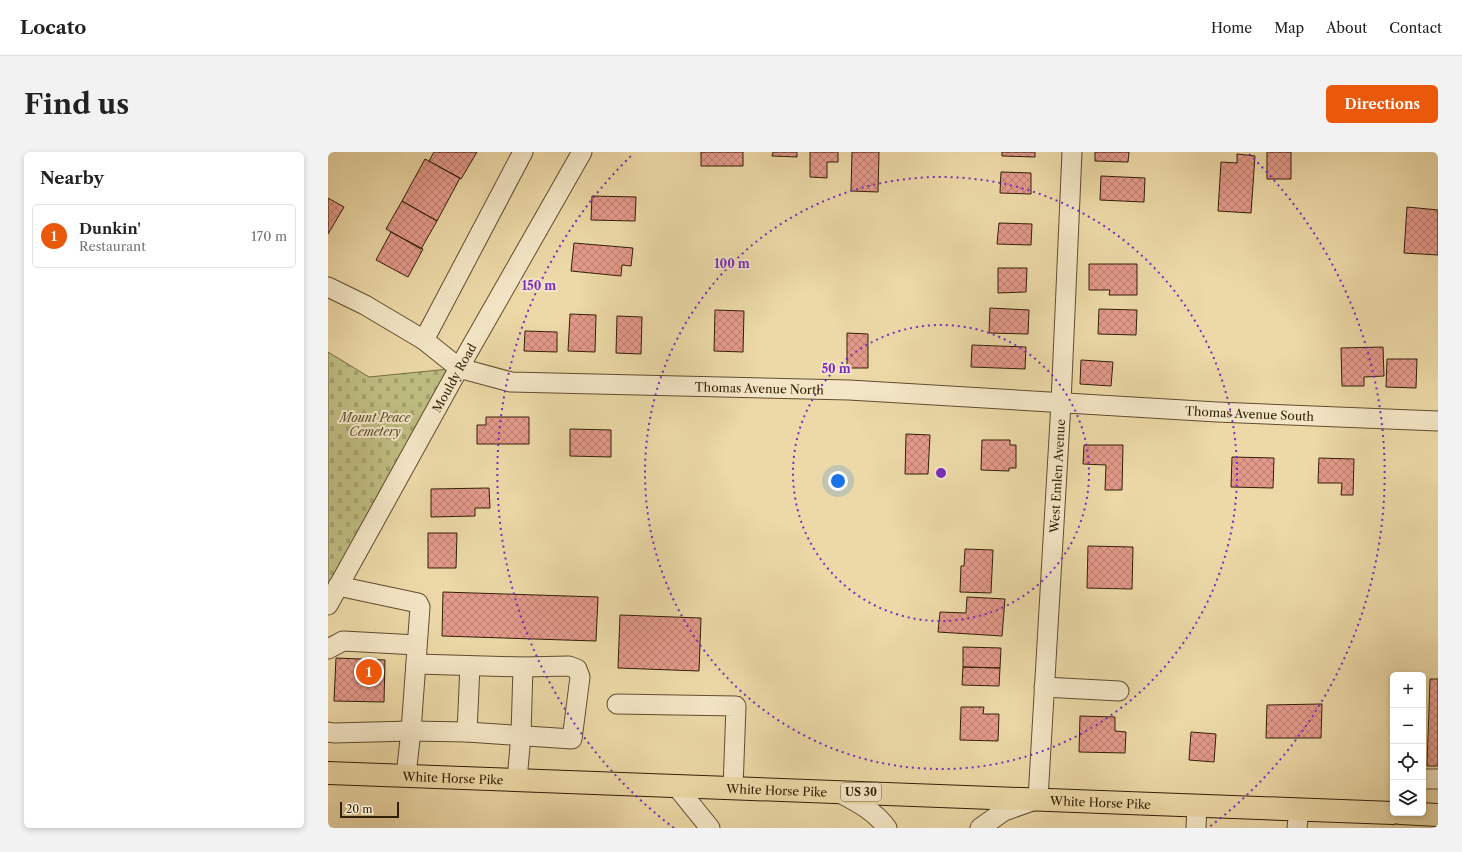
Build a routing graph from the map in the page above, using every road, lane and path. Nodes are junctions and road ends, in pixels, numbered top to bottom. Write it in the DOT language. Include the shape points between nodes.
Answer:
graph roads {
  1 [pos="523,152"];
  2 [pos="582,152"];
  3 [pos="1072,152"];
  4 [pos="328,287"];
  5 [pos="424,340"];
  6 [pos="459,368"];
  7 [pos="1061,403"];
  8 [pos="1438,421"];
  9 [pos="338,586"];
  10 [pos="328,605"];
  11 [pos="417,645"];
  12 [pos="328,649"];
  13 [pos="416,664"];
  14 [pos="470,666"];
  15 [pos="523,667"];
  16 [pos="1044,687"];
  17 [pos="1119,691"];
  18 [pos="617,704"];
  19 [pos="411,731"];
  20 [pos="467,732"];
  21 [pos="331,733"];
  22 [pos="521,735"];
  23 [pos="328,773"];
  24 [pos="406,775"];
  25 [pos="1426,779"];
  26 [pos="1438,779"];
  27 [pos="517,780"];
  28 [pos="676,786"];
  29 [pos="733,788"];
  30 [pos="837,792"];
  31 [pos="1038,799"];
  32 [pos="1197,805"];
  33 [pos="1390,812"];
  34 [pos="1426,814"];
  35 [pos="1438,814"];
  36 [pos="1298,819"];
  37 [pos="710,828"];
  38 [pos="888,828"];
  39 [pos="980,828"];
  40 [pos="1196,828"];
  1 -- 5 [label="street"];
  2 -- 6 [label="street, Mouldy Road"];
  3 -- 7 [label="street, West Emlen Avenue"];
  4 -- 5 [label="street" via="365,305"];
  5 -- 6 [label="street"];
  6 -- 7 [label="street, Thomas Avenue North" via="511,382 848,390"];
  6 -- 9 [label="street, Mouldy Road"];
  7 -- 8 [label="street, Thomas Avenue South"];
  7 -- 16 [label="street, West Emlen Avenue"];
  9 -- 10 [label="street, Mouldy Road"];
  9 -- 11 [label="street" via="418,603 420,607"];
  11 -- 12 [label="street" via="342,641"];
  11 -- 13 [label="street"];
  13 -- 14 [label="street"];
  13 -- 19 [label="street"];
  14 -- 15 [label="street"];
  14 -- 20 [label="street"];
  15 -- 22 [label="street"];
  15 -- 22 [label="street" via="569,666 576,669 580,677 572,739"];
  16 -- 17 [label="street"];
  16 -- 31 [label="street, West Emlen Avenue"];
  18 -- 29 [label="street" via="736,706"];
  19 -- 20 [label="street"];
  19 -- 21 [label="street"];
  19 -- 24 [label="street"];
  20 -- 22 [label="street"];
  22 -- 27 [label="street"];
  23 -- 24 [label="highway, White Horse Pike / US 30"];
  24 -- 27 [label="highway, White Horse Pike / US 30"];
  25 -- 26 [label="street"];
  27 -- 28 [label="highway, White Horse Pike / US 30"];
  28 -- 29 [label="highway, White Horse Pike / US 30"];
  28 -- 37 [label="street"];
  29 -- 30 [label="highway, White Horse Pike / US 30"];
  30 -- 31 [label="highway, White Horse Pike / US 30"];
  30 -- 38 [label="street" via="868,808"];
  31 -- 32 [label="highway, White Horse Pike / US 30"];
  31 -- 39 [label="street" via="1004,811"];
  32 -- 36 [label="highway, White Horse Pike / US 30"];
  32 -- 40 [label="street"];
  33 -- 36 [label="highway, White Horse Pike / US 30"];
  34 -- 35 [label="highway"];
}
